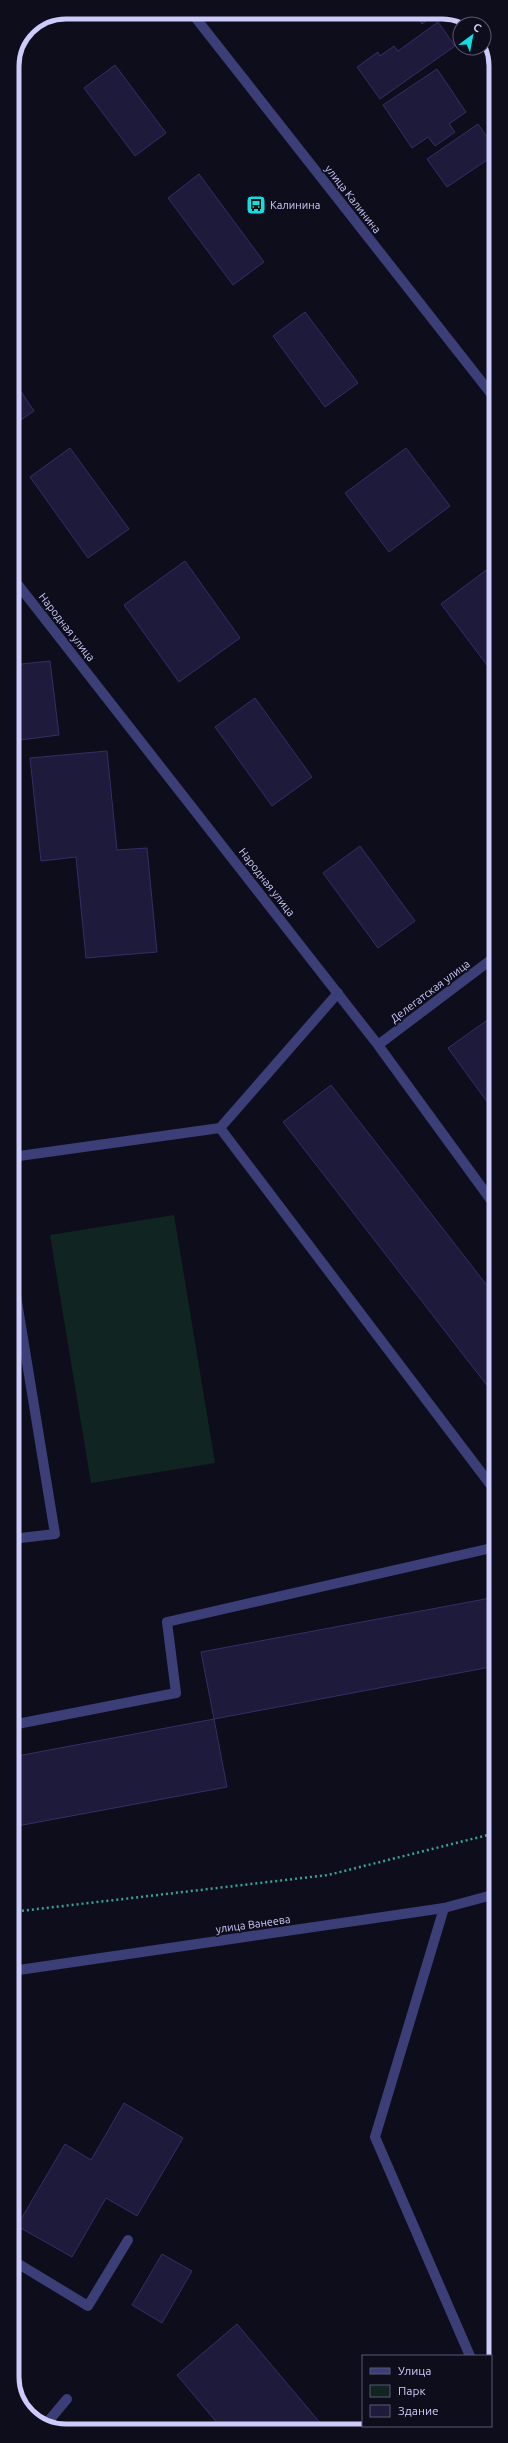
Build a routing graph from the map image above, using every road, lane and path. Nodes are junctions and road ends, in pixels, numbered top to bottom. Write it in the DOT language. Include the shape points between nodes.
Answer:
graph roads {
  1 [pos="197,19"];
  2 [pos="489,391"];
  3 [pos="19,587"];
  4 [pos="489,961"];
  5 [pos="338,993"];
  6 [pos="378,1045"];
  7 [pos="220,1128"];
  8 [pos="19,1156"];
  9 [pos="489,1197"];
  10 [pos="19,1314"];
  11 [pos="489,1483"];
  12 [pos="19,1538"];
  13 [pos="489,1549"];
  14 [pos="19,1724"];
  15 [pos="489,1834"];
  16 [pos="489,1896"];
  17 [pos="444,1908"];
  18 [pos="19,1911"];
  19 [pos="19,1970"];
  20 [pos="128,2240"];
  21 [pos="19,2264"];
  22 [pos="470,2355"];
  23 [pos="67,2399"];
  24 [pos="49,2420"];
  1 -- 2 [label="street, улица Калинина"];
  3 -- 5 [label="street, Народная улица"];
  4 -- 6 [label="street, Делегатская улица"];
  5 -- 6 [label="street, Народная улица"];
  5 -- 7 [label="street"];
  6 -- 9 [label="street, Народная улица"];
  7 -- 8 [label="street"];
  7 -- 11 [label="street"];
  10 -- 12 [label="street" via="55,1534"];
  13 -- 14 [label="street" via="167,1622 176,1693"];
  15 -- 18 [label="path" via="328,1875"];
  16 -- 17 [label="street, улица Ванеева"];
  17 -- 19 [label="street, улица Ванеева"];
  17 -- 22 [label="street" via="375,2137"];
  20 -- 21 [label="street" via="88,2306"];
  23 -- 24 [label="street"];
}
